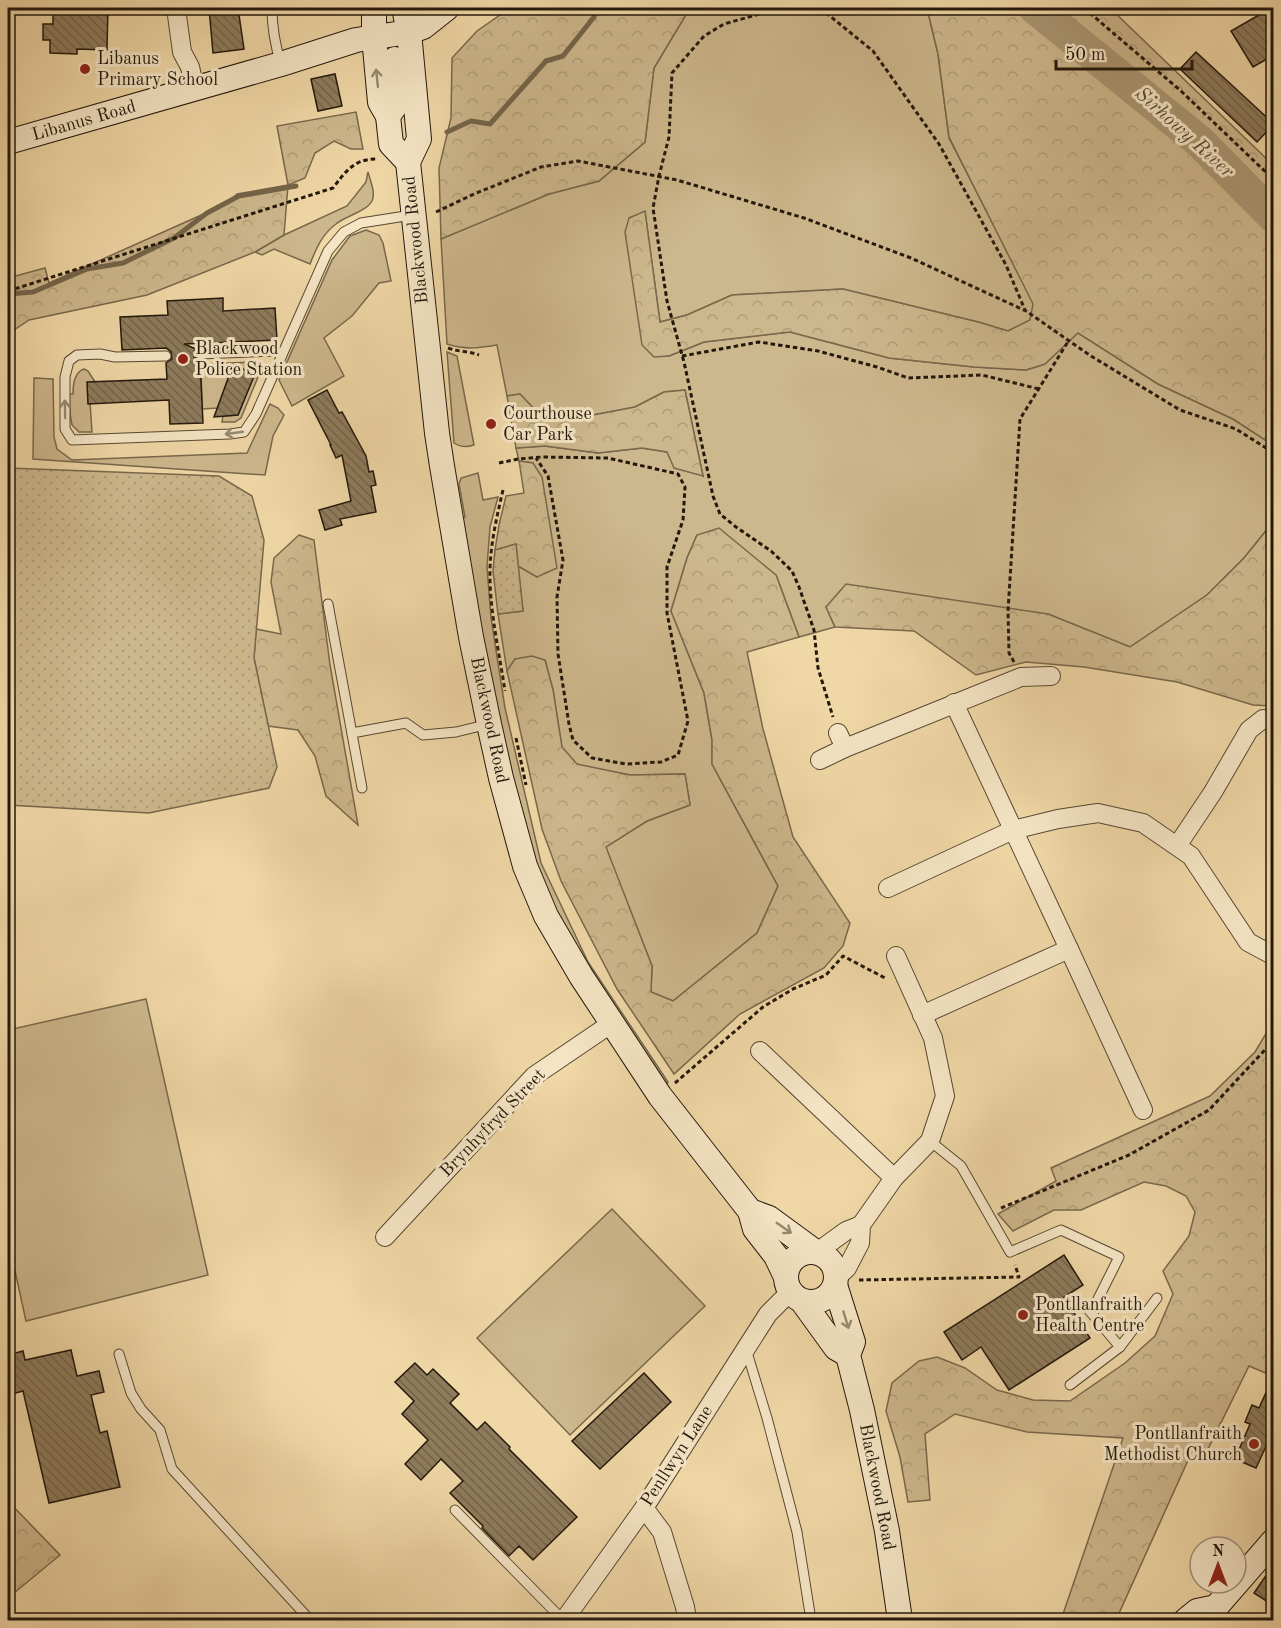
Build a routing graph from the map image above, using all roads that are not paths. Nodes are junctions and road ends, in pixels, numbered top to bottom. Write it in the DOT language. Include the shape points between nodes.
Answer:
graph roads {
  1 [pos="176,8"];
  2 [pos="272,8"];
  3 [pos="447,8"];
  4 [pos="389,21"];
  5 [pos="281,64"];
  6 [pos="195,89"];
  7 [pos="8,142"];
  8 [pos="408,162"];
  9 [pos="412,214"];
  10 [pos="200,354"];
  11 [pos="282,354"];
  12 [pos="166,356"];
  13 [pos="328,604"];
  14 [pos="1051,676"];
  15 [pos="954,703"];
  16 [pos="1274,721"];
  17 [pos="489,724"];
  18 [pos="352,733"];
  19 [pos="820,760"];
  20 [pos="362,788"];
  21 [pos="1013,830"];
  22 [pos="1177,846"];
  23 [pos="888,888"];
  24 [pos="1069,949"];
  25 [pos="896,956"];
  26 [pos="1274,956"];
  27 [pos="922,1015"];
  28 [pos="612,1023"];
  29 [pos="760,1051"];
  30 [pos="1143,1110"];
  31 [pos="930,1140"];
  32 [pos="894,1178"];
  33 [pos="750,1210"];
  34 [pos="861,1225"];
  35 [pos="385,1237"];
  36 [pos="816,1252"];
  37 [pos="843,1281"];
  38 [pos="792,1289"];
  39 [pos="1157,1298"];
  40 [pos="1120,1347"];
  41 [pos="746,1349"];
  42 [pos="119,1354"];
  43 [pos="848,1355"];
  44 [pos="1070,1385"];
  45 [pos="644,1508"];
  46 [pos="455,1510"];
  47 [pos="1274,1540"];
  48 [pos="1215,1614"];
  49 [pos="310,1620"];
  50 [pos="563,1620"];
  51 [pos="687,1620"];
  52 [pos="811,1620"];
  53 [pos="900,1620"];
  54 [pos="1186,1620"];
  1 -- 6 [label="street" via="182,52"];
  2 -- 5 [label="lane" via="274,41"];
  3 -- 4 [label="main road, Libanus Road" via="423,27"];
  4 -- 5 [label="main road, Libanus Road"];
  4 -- 8 [label="main road, Blackwood Road" via="419,139"];
  8 -- 4 [label="main road, Blackwood Road, one-way" via="391,144 388,116 398,102"];
  5 -- 6 [label="main road, Libanus Road"];
  6 -- 7 [label="main road, Libanus Road"];
  8 -- 9 [label="main road, Blackwood Road"];
  9 -- 11 [label="lane" via="361,223 344,232 328,251"];
  9 -- 17 [label="main road, Blackwood Road" via="437,434"];
  10 -- 11 [label="lane"];
  11 -- 12 [label="lane, one-way" via="244,432 72,440 65,429 64,377 69,361 77,355"];
  13 -- 18 [label="lane"];
  14 -- 15 [label="street" via="1022,677"];
  15 -- 19 [label="street" via="842,741"];
  15 -- 21 [label="street"];
  16 -- 22 [label="street" via="1263,719 1249,730"];
  17 -- 18 [label="lane" via="423,735 406,723"];
  17 -- 28 [label="main road, Blackwood Road" via="525,866 546,916"];
  18 -- 20 [label="lane"];
  21 -- 22 [label="street" via="1098,813 1143,823"];
  21 -- 23 [label="street"];
  21 -- 24 [label="street"];
  22 -- 26 [label="street" via="1191,856 1248,942"];
  24 -- 27 [label="street"];
  24 -- 30 [label="street"];
  25 -- 27 [label="street"];
  27 -- 31 [label="street" via="933,1038 945,1096"];
  28 -- 33 [label="main road, Blackwood Road" via="660,1096"];
  28 -- 35 [label="street, Brynhyfryd Street" via="534,1076"];
  29 -- 32 [label="street"];
  31 -- 32 [label="street"];
  31 -- 40 [label="lane" via="961,1166 1010,1252 1061,1230 1119,1257 1088,1309"];
  32 -- 34 [label="street"];
  33 -- 36 [label="main road, Blackwood Road, one-way" via="769,1218"];
  33 -- 38 [label="main road, Blackwood Road" via="755,1229 777,1256"];
  34 -- 36 [label="street"];
  34 -- 37 [label="street" via="860,1243"];
  36 -- 37 [label="main road" via="824,1255"];
  36 -- 38 [label="main road" via="798,1255 787,1267"];
  37 -- 38 [label="main road" via="822,1300 812,1302"];
  37 -- 43 [label="main road, Blackwood Road, one-way" via="853,1342"];
  38 -- 41 [label="street, Penllwyn Lane" via="768,1314"];
  38 -- 43 [label="main road, Blackwood Road" via="836,1348"];
  39 -- 40 [label="lane"];
  40 -- 44 [label="lane"];
  41 -- 45 [label="street, Penllwyn Lane"];
  41 -- 52 [label="lane" via="797,1532"];
  42 -- 49 [label="lane" via="131,1393 160,1430 171,1470"];
  43 -- 53 [label="main road, Blackwood Road" via="887,1531"];
  45 -- 50 [label="street, Penllwyn Lane"];
  45 -- 51 [label="street" via="662,1532"];
  46 -- 50 [label="lane"];
  47 -- 48 [label="main road"];
  48 -- 54 [label="main road" via="1197,1611"];
}
